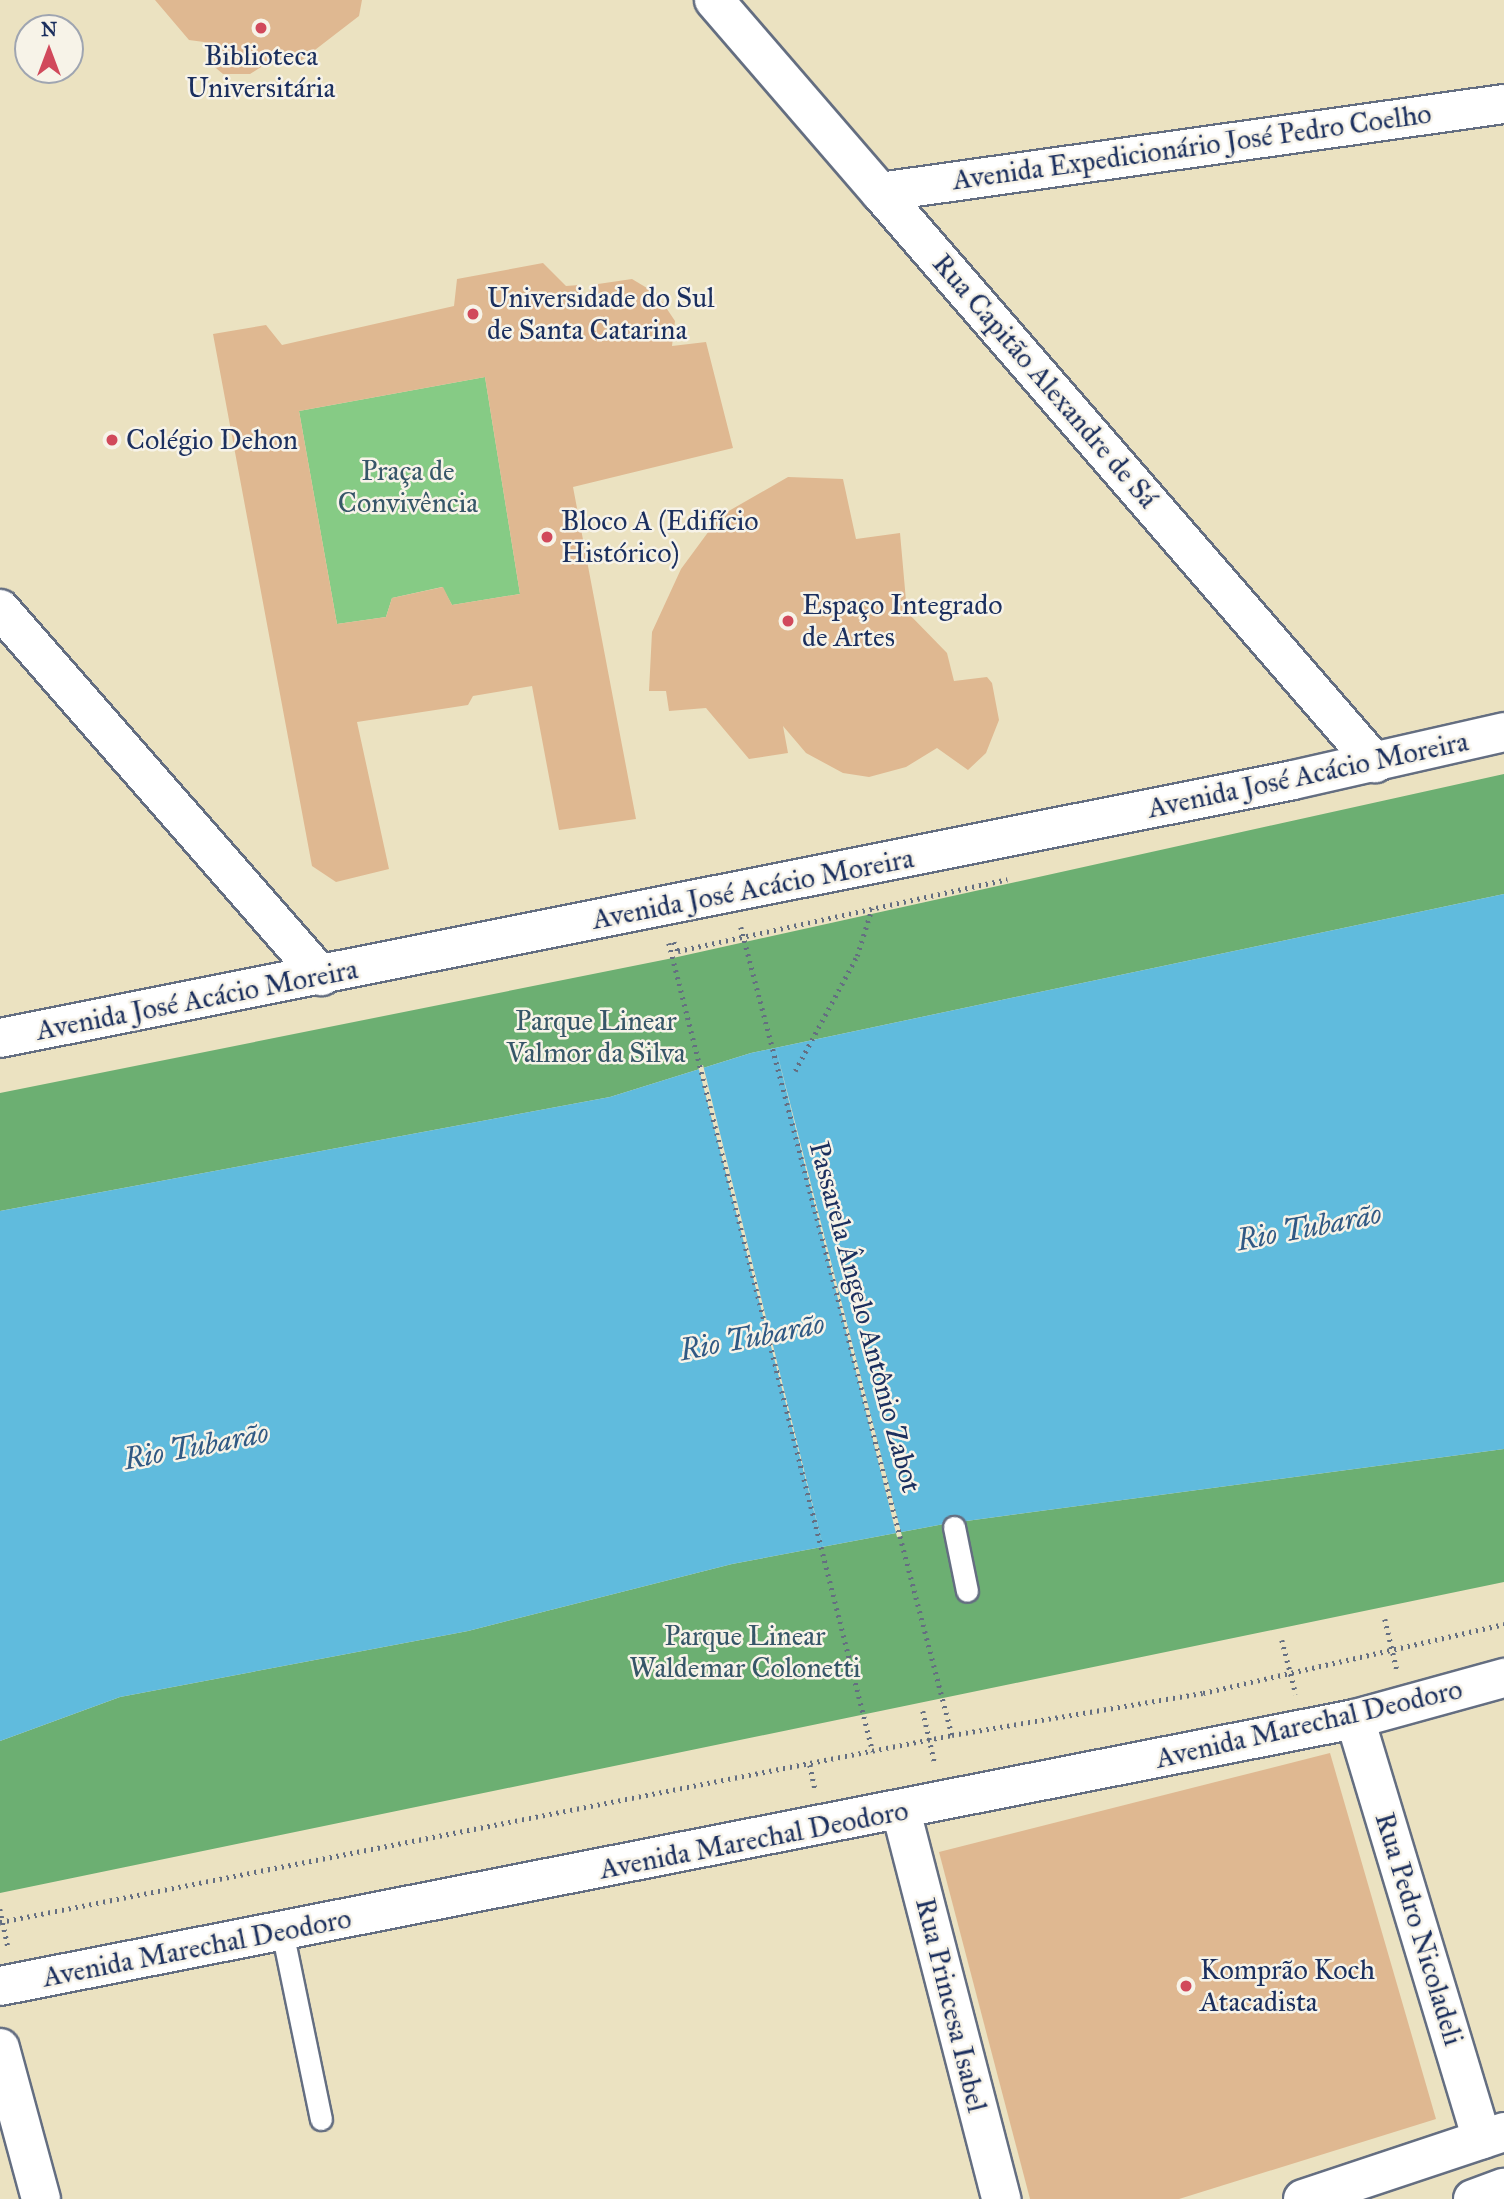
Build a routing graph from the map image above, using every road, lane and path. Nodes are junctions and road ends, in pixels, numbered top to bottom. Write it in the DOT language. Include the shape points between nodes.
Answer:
graph roads {
  1 [pos="713,0"];
  2 [pos="1504,104"];
  3 [pos="880,192"];
  4 [pos="0,609"];
  5 [pos="1504,732"];
  6 [pos="1376,763"];
  7 [pos="872,908"];
  8 [pos="744,936"];
  9 [pos="670,943"];
  10 [pos="321,976"];
  11 [pos="0,1038"];
  12 [pos="795,1071"];
  13 [pos="954,1527"];
  14 [pos="967,1591"];
  15 [pos="1385,1619"];
  16 [pos="1504,1624"];
  17 [pos="1282,1640"];
  18 [pos="1393,1654"];
  19 [pos="1291,1675"];
  20 [pos="1504,1678"];
  21 [pos="1405,1705"];
  22 [pos="923,1711"];
  23 [pos="1355,1719"];
  24 [pos="1304,1729"];
  25 [pos="952,1735"];
  26 [pos="929,1740"];
  27 [pos="873,1752"];
  28 [pos="943,1802"];
  29 [pos="901,1811"];
  30 [pos="0,1922"];
  31 [pos="282,1931"];
  32 [pos="0,1986"];
  33 [pos="0,2048"];
  34 [pos="321,2119"];
  35 [pos="1493,2136"];
  36 [pos="1504,2189"];
  37 [pos="41,2199"];
  38 [pos="1001,2199"];
  39 [pos="1303,2199"];
  40 [pos="1473,2199"];
  1 -- 3 [label="main road, Rua Capitão Alexandre de Sá"];
  2 -- 3 [label="main road, Avenida Expedicionário José Pedro Coelho"];
  3 -- 6 [label="main road, Rua Capitão Alexandre de Sá"];
  4 -- 10 [label="main road"];
  5 -- 6 [label="main road, Avenida José Acácio Moreira"];
  6 -- 10 [label="main road, Avenida José Acácio Moreira"];
  7 -- 12 [label="path" via="857,956"];
  8 -- 25 [label="path, Passarela Ângelo Antônio Zabot"];
  9 -- 27 [label="path"];
  10 -- 11 [label="main road, Avenida José Acácio Moreira"];
  13 -- 14 [label="lane"];
  15 -- 18 [label="path"];
  16 -- 18 [label="path"];
  17 -- 19 [label="path"];
  18 -- 19 [label="path"];
  18 -- 21 [label="path"];
  19 -- 24 [label="path"];
  19 -- 25 [label="path"];
  20 -- 21 [label="main road, Avenida Marechal Deodoro"];
  21 -- 23 [label="main road, Avenida Marechal Deodoro"];
  22 -- 26 [label="path"];
  23 -- 24 [label="main road, Avenida Marechal Deodoro"];
  23 -- 35 [label="main road, Rua Pedro Nicoladeli"];
  24 -- 28 [label="main road, Avenida Marechal Deodoro"];
  25 -- 26 [label="path"];
  26 -- 27 [label="path"];
  26 -- 28 [label="path"];
  27 -- 30 [label="path"];
  28 -- 29 [label="main road, Avenida Marechal Deodoro"];
  29 -- 31 [label="main road, Avenida Marechal Deodoro"];
  29 -- 38 [label="main road, Rua Princesa Isabel"];
  31 -- 32 [label="main road, Avenida Marechal Deodoro"];
  31 -- 34 [label="lane"];
  33 -- 37 [label="main road"];
  35 -- 39 [label="main road"];
  36 -- 40 [label="main road"];
}
